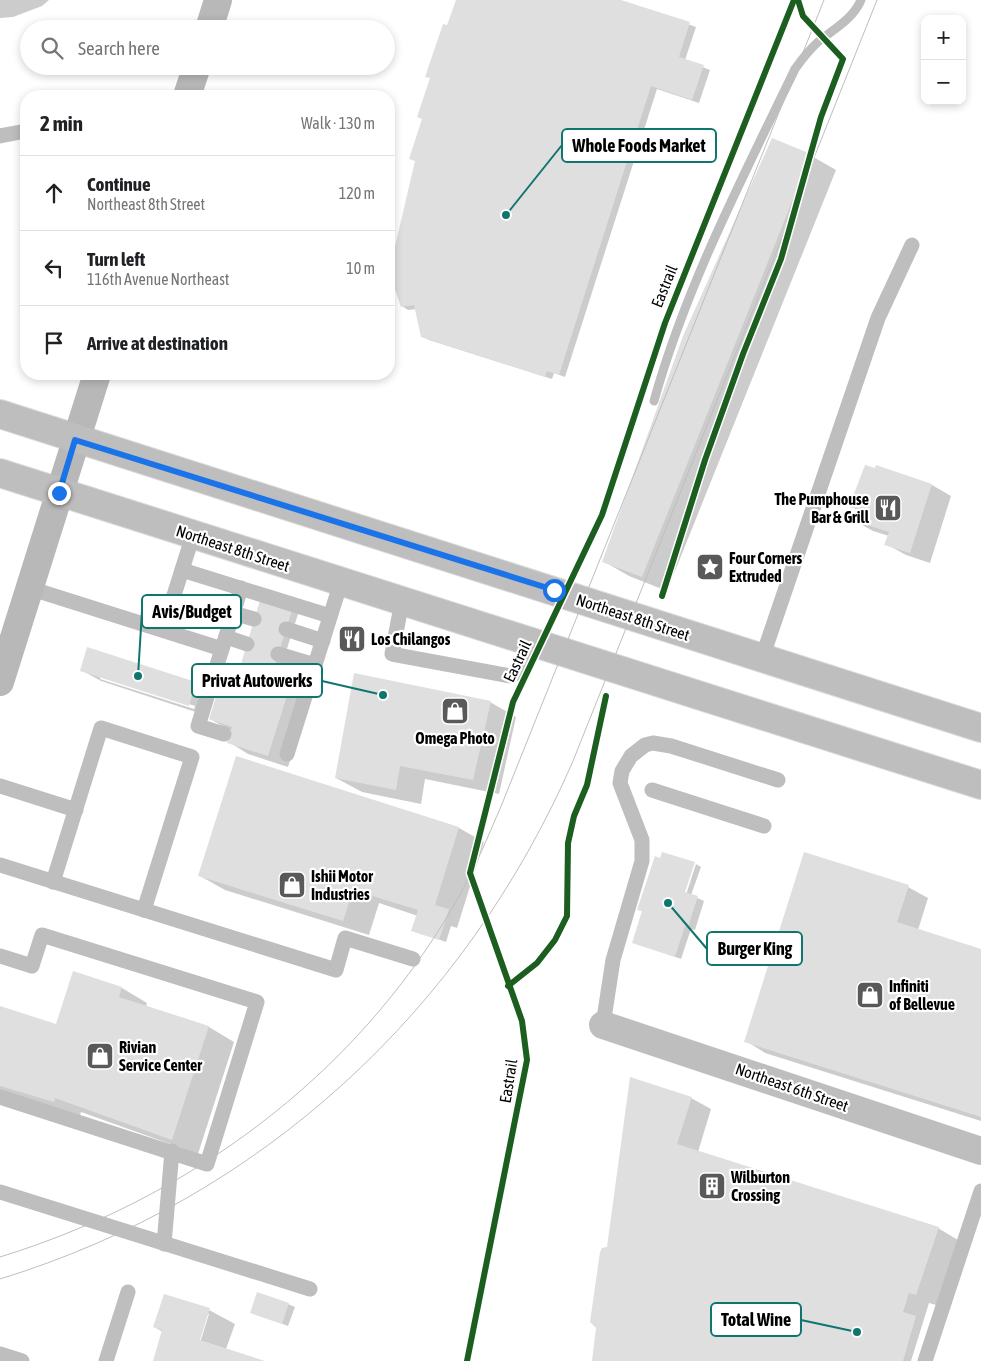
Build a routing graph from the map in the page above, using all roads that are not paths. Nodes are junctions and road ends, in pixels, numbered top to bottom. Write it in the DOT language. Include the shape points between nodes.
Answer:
graph roads {
  1 [pos="218,0"];
  2 [pos="212,20"];
  3 [pos="194,75"];
  4 [pos="189,90"];
  5 [pos="20,131"];
  6 [pos="0,136"];
  7 [pos="912,245"];
  8 [pos="95,380"];
  9 [pos="0,414"];
  10 [pos="75,440"];
  11 [pos="0,473"];
  12 [pos="59,493"];
  13 [pos="193,535"];
  14 [pos="182,570"];
  15 [pos="341,582"];
  16 [pos="29,588"];
  17 [pos="241,588"];
  18 [pos="402,601"];
  19 [pos="233,613"];
  20 [pos="330,616"];
  21 [pos="254,619"];
  22 [pos="286,629"];
  23 [pos="163,630"];
  24 [pos="323,641"];
  25 [pos="224,643"];
  26 [pos="536,643"];
  27 [pos="247,644"];
  28 [pos="278,654"];
  29 [pos="762,658"];
  30 [pos="315,665"];
  31 [pos="0,682"];
  32 [pos="981,728"];
  33 [pos="224,734"];
  34 [pos="287,754"];
  35 [pos="778,780"];
  36 [pos="981,785"];
  37 [pos="0,786"];
  38 [pos="652,790"];
  39 [pos="76,810"];
  40 [pos="764,826"];
  41 [pos="0,865"];
  42 [pos="53,882"];
  43 [pos="144,910"];
  44 [pos="1,958"];
  45 [pos="413,959"];
  46 [pos="603,1025"];
  47 [pos="0,1097"];
  48 [pos="172,1151"];
  49 [pos="981,1151"];
  50 [pos="981,1191"];
  51 [pos="0,1192"];
  52 [pos="164,1244"];
  53 [pos="310,1290"];
  54 [pos="128,1292"];
  55 [pos="0,1354"];
  56 [pos="22,1361"];
  57 [pos="106,1361"];
  58 [pos="926,1361"];
  1 -- 2 [label="main road"];
  3 -- 4 [label="main road"];
  5 -- 6 [label="lane"];
  7 -- 29 [label="lane" via="878,318"];
  8 -- 10 [label="main road"];
  9 -- 10 [label="main road, Northeast 8th Street"];
  10 -- 12 [label="main road"];
  10 -- 29 [label="main road, Northeast 8th Street"];
  11 -- 12 [label="main road, Northeast 8th Street"];
  12 -- 13 [label="main road, Northeast 8th Street"];
  12 -- 16 [label="main road"];
  13 -- 14 [label="lane"];
  13 -- 15 [label="main road, Northeast 8th Street"];
  14 -- 17 [label="lane"];
  14 -- 23 [label="lane"];
  15 -- 18 [label="main road, Northeast 8th Street"];
  15 -- 20 [label="lane"];
  16 -- 23 [label="lane"];
  16 -- 31 [label="main road"];
  17 -- 19 [label="lane"];
  17 -- 20 [label="lane"];
  18 -- 26 [label="main road, Northeast 8th Street"];
  18 -- 26 [label="lane" via="392,654 511,676 518,672"];
  19 -- 21 [label="lane"];
  19 -- 25 [label="lane"];
  20 -- 24 [label="lane"];
  22 -- 24 [label="lane"];
  23 -- 25 [label="lane"];
  24 -- 30 [label="lane"];
  25 -- 27 [label="lane"];
  25 -- 33 [label="lane" via="198,726"];
  26 -- 36 [label="main road, Northeast 8th Street"];
  28 -- 30 [label="lane"];
  29 -- 32 [label="main road, Northeast 8th Street"];
  30 -- 34 [label="lane"];
  35 -- 46 [label="lane" via="653,743 631,756 622,771 620,783 642,840 642,861 613,960"];
  37 -- 39 [label="lane"];
  38 -- 40 [label="lane"];
  39 -- 42 [label="lane"];
  39 -- 43 [label="lane" via="101,728 192,757"];
  41 -- 42 [label="lane"];
  42 -- 43 [label="lane"];
  43 -- 45 [label="lane" via="336,970 346,938"];
  44 -- 48 [label="lane" via="32,966 42,935 257,1002 207,1164"];
  46 -- 49 [label="main road, Northeast 6th Street"];
  47 -- 48 [label="lane"];
  48 -- 52 [label="lane"];
  50 -- 58 [label="lane"];
  51 -- 52 [label="lane"];
  52 -- 53 [label="lane"];
  54 -- 57 [label="lane"];
  55 -- 56 [label="lane"];
}
